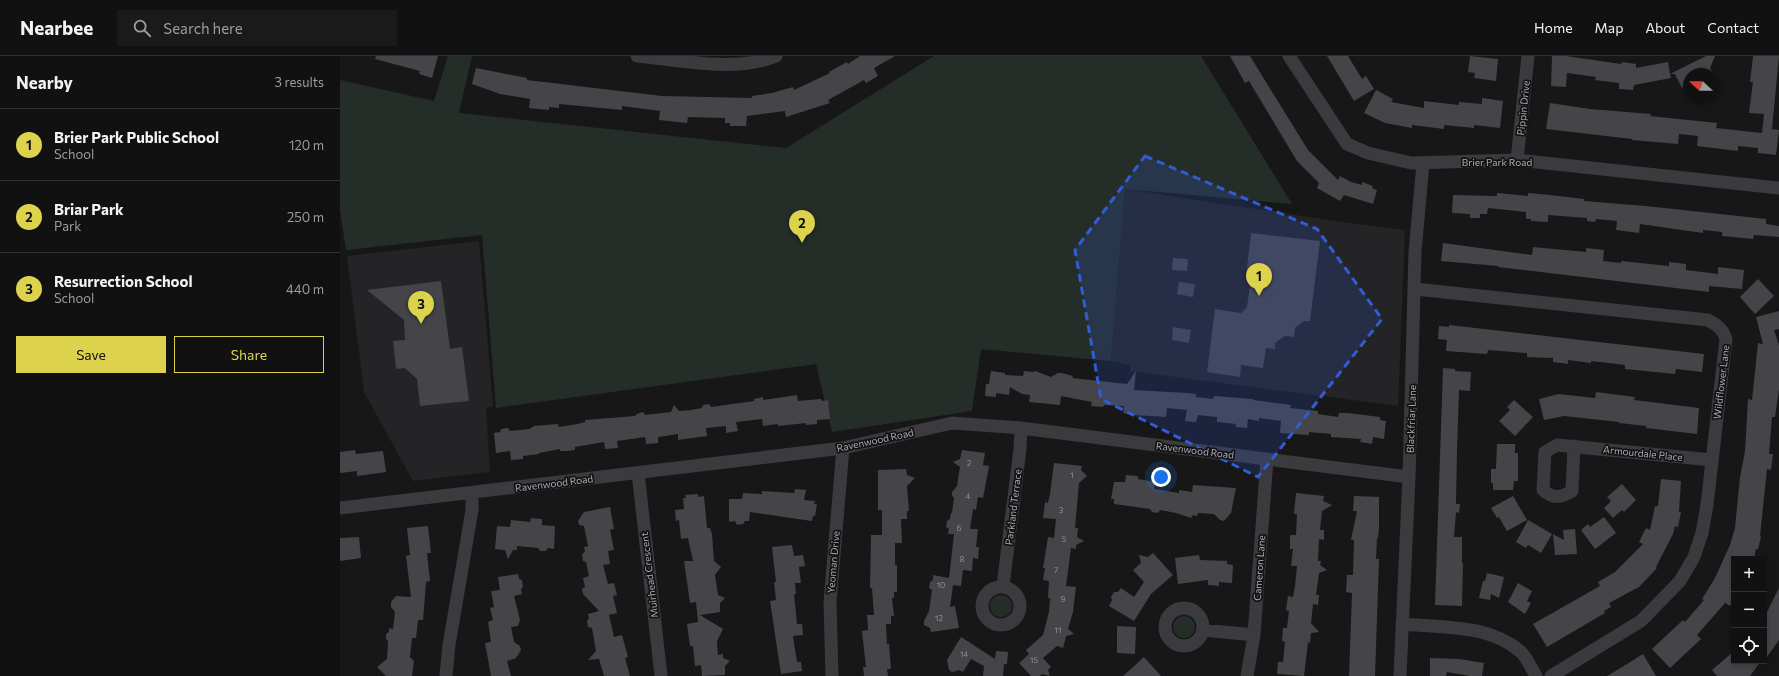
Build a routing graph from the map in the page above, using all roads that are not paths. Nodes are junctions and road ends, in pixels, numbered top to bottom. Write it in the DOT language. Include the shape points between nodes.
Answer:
graph roads {
  1 [pos="637,56"];
  2 [pos="776,56"];
  3 [pos="1289,56"];
  4 [pos="1528,56"];
  5 [pos="1517,160"];
  6 [pos="1423,163"];
  7 [pos="1779,188"];
  8 [pos="1415,289"];
  9 [pos="1021,428"];
  10 [pos="1574,446"];
  11 [pos="843,448"];
  12 [pos="1267,459"];
  13 [pos="1712,460"];
  14 [pos="638,474"];
  15 [pos="1409,477"];
  16 [pos="472,493"];
  17 [pos="340,508"];
  18 [pos="1003,586"];
  19 [pos="1402,624"];
  20 [pos="1203,630"];
  21 [pos="1254,635"];
  22 [pos="446,676"];
  23 [pos="661,676"];
  24 [pos="832,676"];
  25 [pos="1247,676"];
  26 [pos="1400,676"];
  27 [pos="1536,676"];
  28 [pos="1552,676"];
  1 -- 2 [label="street" via="717,64 747,62"];
  3 -- 6 [label="street, Brier Park Road" via="1347,144 1382,156 1411,163"];
  4 -- 5 [label="street, Pippin Drive"];
  5 -- 6 [label="street, Brier Park Road"];
  5 -- 7 [label="street, Brier Park Road"];
  6 -- 8 [label="street, Blackfriar Lane" via="1415,252"];
  8 -- 13 [label="street, Wildflower Lane" via="1708,320 1717,324 1726,339"];
  8 -- 15 [label="street, Blackfriar Lane"];
  9 -- 11 [label="street, Ravenwood Road" via="952,423"];
  9 -- 12 [label="street, Ravenwood Road"];
  9 -- 18 [label="street, Parkland Terrace"];
  10 -- 13 [label="street, Armourdale Place"];
  11 -- 14 [label="street, Ravenwood Road"];
  11 -- 24 [label="street, Yeoman Drive" via="830,602"];
  12 -- 15 [label="street, Ravenwood Road"];
  12 -- 21 [label="street, Cameron Lane"];
  13 -- 28 [label="street, Wildflower Lane" via="1702,533 1694,557 1680,580 1641,621"];
  14 -- 16 [label="street, Ravenwood Road"];
  14 -- 23 [label="street, Muirhead Crescent"];
  15 -- 19 [label="street, Blackfriar Lane"];
  16 -- 17 [label="street, Ravenwood Road"];
  16 -- 22 [label="street" via="472,510"];
  19 -- 26 [label="street, Blackfriar Lane"];
  19 -- 27 [label="street" via="1476,630 1502,639 1522,653"];
  20 -- 21 [label="street"];
  21 -- 25 [label="street, Cameron Lane"];
}
